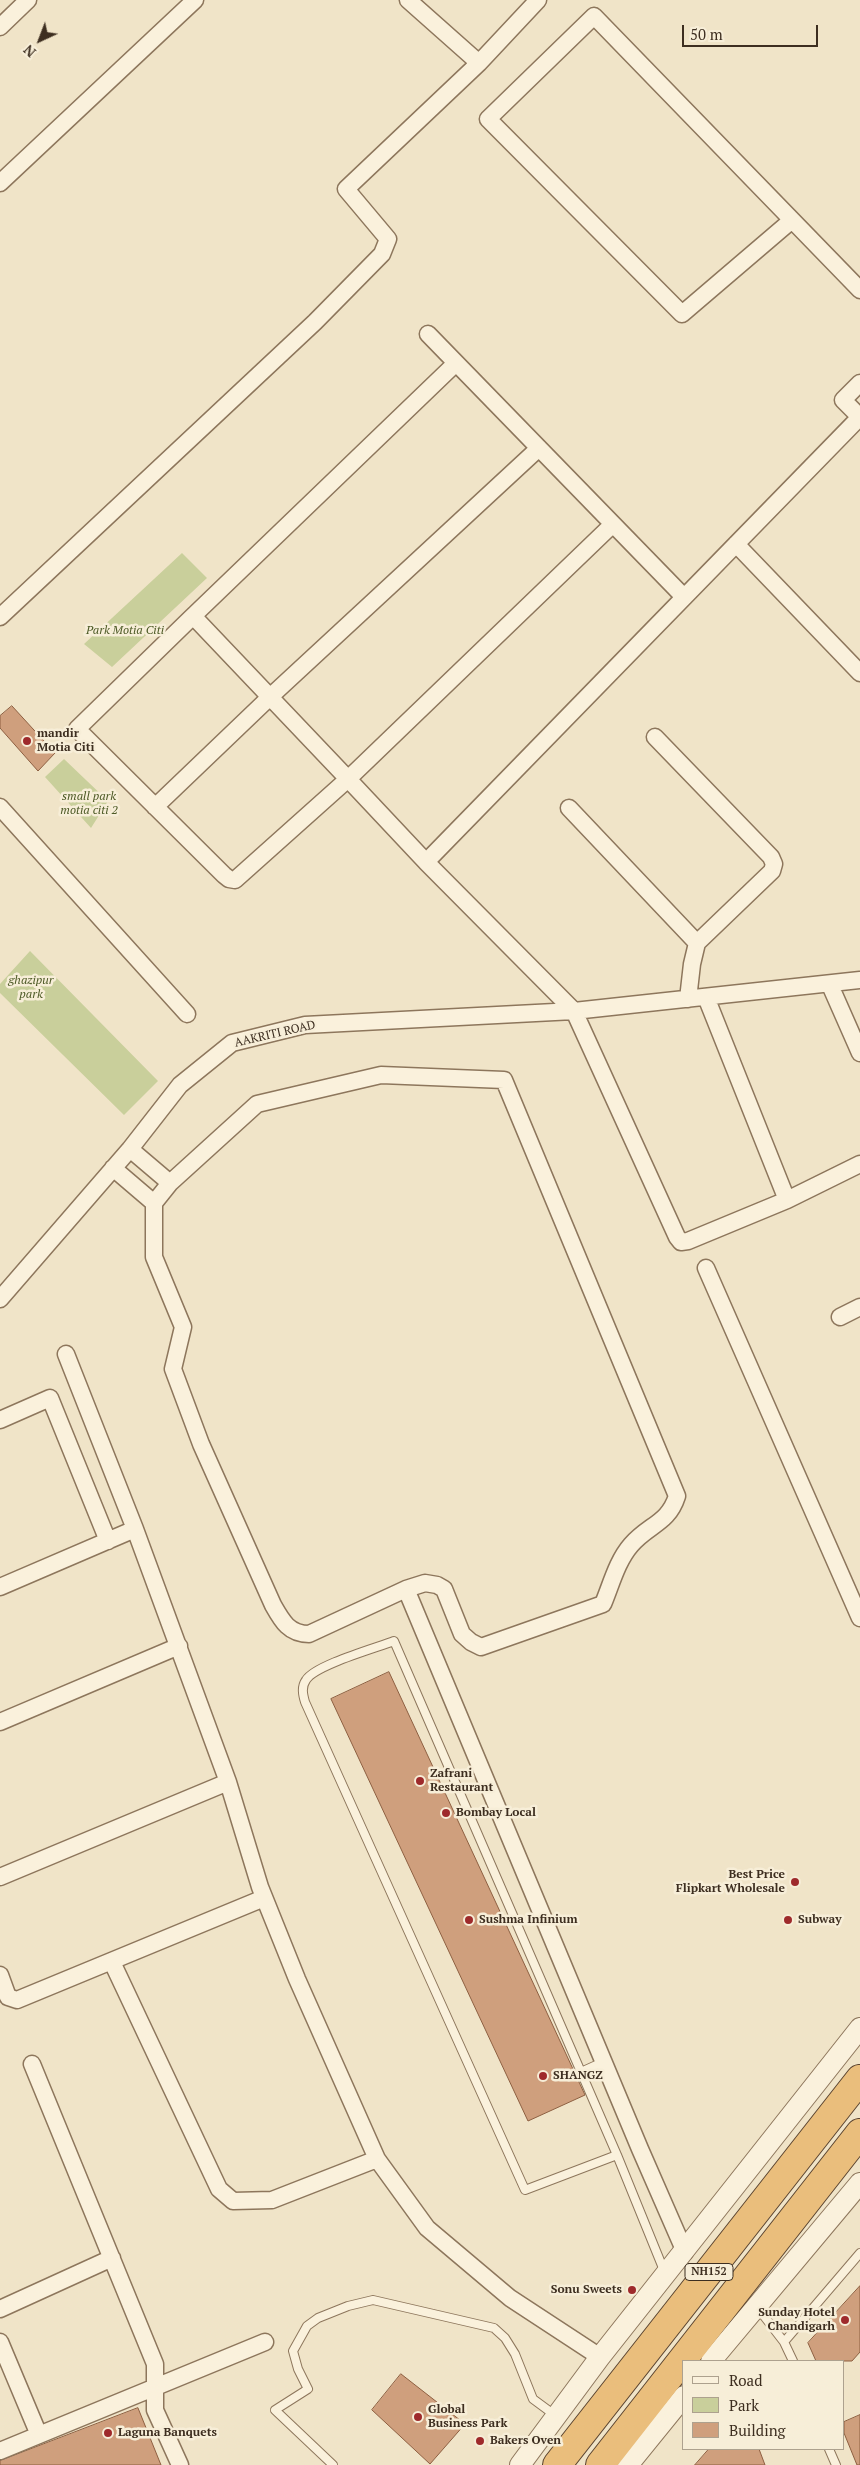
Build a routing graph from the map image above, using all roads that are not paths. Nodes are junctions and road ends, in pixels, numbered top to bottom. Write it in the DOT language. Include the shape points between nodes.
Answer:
graph roads {
  1 [pos="28,0"];
  2 [pos="196,0"];
  3 [pos="408,0"];
  4 [pos="538,0"];
  5 [pos="0,27"];
  6 [pos="480,63"];
  7 [pos="0,183"];
  8 [pos="792,220"];
  9 [pos="860,290"];
  10 [pos="428,334"];
  11 [pos="456,363"];
  12 [pos="860,383"];
  13 [pos="539,448"];
  14 [pos="613,524"];
  15 [pos="736,544"];
  16 [pos="684,597"];
  17 [pos="193,616"];
  18 [pos="0,618"];
  19 [pos="860,673"];
  20 [pos="271,696"];
  21 [pos="655,737"];
  22 [pos="348,779"];
  23 [pos="0,807"];
  24 [pos="156,807"];
  25 [pos="569,808"];
  26 [pos="426,862"];
  27 [pos="697,943"];
  28 [pos="860,980"];
  29 [pos="830,985"];
  30 [pos="706,998"];
  31 [pos="688,999"];
  32 [pos="574,1011"];
  33 [pos="187,1014"];
  34 [pos="860,1053"];
  35 [pos="130,1149"];
  36 [pos="860,1164"];
  37 [pos="113,1168"];
  38 [pos="170,1183"];
  39 [pos="787,1200"];
  40 [pos="154,1203"];
  41 [pos="706,1268"];
  42 [pos="0,1299"];
  43 [pos="860,1307"];
  44 [pos="840,1317"];
  45 [pos="66,1354"];
  46 [pos="0,1420"];
  47 [pos="135,1529"];
  48 [pos="108,1541"];
  49 [pos="0,1587"];
  50 [pos="406,1589"];
  51 [pos="860,1618"];
  52 [pos="179,1646"];
  53 [pos="0,1722"];
  54 [pos="228,1782"];
  55 [pos="0,1877"];
  56 [pos="264,1898"];
  57 [pos="112,1962"];
  58 [pos="0,1975"];
  59 [pos="860,2028"];
  60 [pos="603,2062"];
  61 [pos="32,2064"];
  62 [pos="581,2072"];
  63 [pos="860,2079"];
  64 [pos="860,2133"];
  65 [pos="617,2155"];
  66 [pos="377,2159"];
  67 [pos="859,2186"];
  68 [pos="685,2252"];
  69 [pos="860,2253"];
  70 [pos="112,2258"];
  71 [pos="666,2275"];
  72 [pos="756,2306"];
  73 [pos="0,2309"];
  74 [pos="0,2342"];
  75 [pos="265,2342"];
  76 [pos="784,2342"];
  77 [pos="600,2357"];
  78 [pos="682,2360"];
  79 [pos="682,2360"];
  80 [pos="712,2360"];
  81 [pos="792,2360"];
  82 [pos="155,2387"];
  83 [pos="682,2398"];
  84 [pos="556,2416"];
  85 [pos="39,2435"];
  86 [pos="830,2450"];
  87 [pos="0,2451"];
  88 [pos="180,2465"];
  89 [pos="333,2465"];
  90 [pos="520,2465"];
  91 [pos="557,2465"];
  92 [pos="600,2465"];
  93 [pos="628,2465"];
  94 [pos="836,2465"];
  1 -- 5 [label="street"];
  2 -- 7 [label="street"];
  3 -- 6 [label="street"];
  4 -- 6 [label="street"];
  6 -- 18 [label="street" via="346,189 388,239 382,254 315,322"];
  8 -- 8 [label="street" via="594,16 488,119 682,314"];
  8 -- 9 [label="street"];
  10 -- 11 [label="street"];
  11 -- 13 [label="street"];
  11 -- 17 [label="street"];
  12 -- 15 [label="street" via="843,400 860,417"];
  13 -- 14 [label="street"];
  13 -- 20 [label="street"];
  14 -- 16 [label="street"];
  14 -- 22 [label="street"];
  15 -- 16 [label="street"];
  15 -- 19 [label="street"];
  16 -- 26 [label="street"];
  17 -- 20 [label="street"];
  17 -- 24 [label="street" via="77,729"];
  20 -- 22 [label="street"];
  20 -- 24 [label="street"];
  21 -- 27 [label="street" via="771,857 774,864 772,871"];
  22 -- 24 [label="street" via="235,880 224,875"];
  22 -- 26 [label="street"];
  23 -- 33 [label="street"];
  25 -- 27 [label="street"];
  26 -- 32 [label="street"];
  27 -- 31 [label="street"];
  28 -- 29 [label="street, AAKRITI ROAD"];
  29 -- 30 [label="street, AAKRITI ROAD"];
  29 -- 34 [label="street"];
  30 -- 31 [label="street, AAKRITI ROAD"];
  30 -- 39 [label="street"];
  31 -- 32 [label="street, AAKRITI ROAD"];
  32 -- 35 [label="street, AAKRITI ROAD" via="305,1025 232,1043 180,1085"];
  32 -- 39 [label="street" via="681,1242"];
  35 -- 37 [label="street, AAKRITI ROAD"];
  35 -- 38 [label="street"];
  36 -- 39 [label="street"];
  37 -- 40 [label="street"];
  37 -- 42 [label="street, AAKRITI ROAD"];
  38 -- 40 [label="street"];
  38 -- 50 [label="street" via="257,1104 381,1075 504,1080 677,1496 672,1510 630,1546 618,1565 603,1604 490,1644 481,1647 462,1634 444,1589 425,1583"];
  40 -- 50 [label="street" via="154,1257 183,1327 173,1369 201,1444 280,1617 298,1634 309,1634"];
  41 -- 51 [label="street"];
  43 -- 44 [label="street"];
  45 -- 47 [label="street"];
  46 -- 48 [label="street" via="50,1398"];
  47 -- 48 [label="street"];
  47 -- 52 [label="street"];
  48 -- 49 [label="street"];
  50 -- 60 [label="street"];
  52 -- 53 [label="street"];
  52 -- 54 [label="street"];
  54 -- 55 [label="street"];
  54 -- 56 [label="street"];
  56 -- 57 [label="street"];
  56 -- 66 [label="street"];
  57 -- 58 [label="street" via="17,2000 8,1997"];
  57 -- 66 [label="street" via="219,2189 233,2201 272,2200"];
  59 -- 68 [label="street"];
  60 -- 62 [label="lane"];
  60 -- 68 [label="street"];
  61 -- 70 [label="street"];
  62 -- 65 [label="lane"];
  62 -- 65 [label="lane" via="394,1641 316,1670 302,1690 305,1702 525,2190"];
  63 -- 91 [label="highway, NH152"];
  64 -- 78 [label="highway, NH152"];
  65 -- 71 [label="lane"];
  66 -- 77 [label="street" via="427,2228 510,2298"];
  67 -- 72 [label="street"];
  68 -- 71 [label="street"];
  69 -- 76 [label="lane"];
  70 -- 73 [label="street"];
  70 -- 82 [label="street" via="155,2364"];
  71 -- 77 [label="street"];
  72 -- 76 [label="lane"];
  72 -- 80 [label="street"];
  74 -- 85 [label="street"];
  75 -- 82 [label="street"];
  76 -- 81 [label="lane"];
  77 -- 84 [label="street"];
  79 -- 92 [label="highway, NH152"];
  82 -- 85 [label="street"];
  82 -- 88 [label="street" via="155,2410"];
  83 -- 93 [label="street"];
  84 -- 89 [label="lane" via="533,2399 515,2354 494,2328 373,2300 318,2318 307,2326 293,2351 308,2389 275,2410"];
  84 -- 90 [label="street"];
  85 -- 87 [label="street"];
  86 -- 94 [label="lane"];
}
